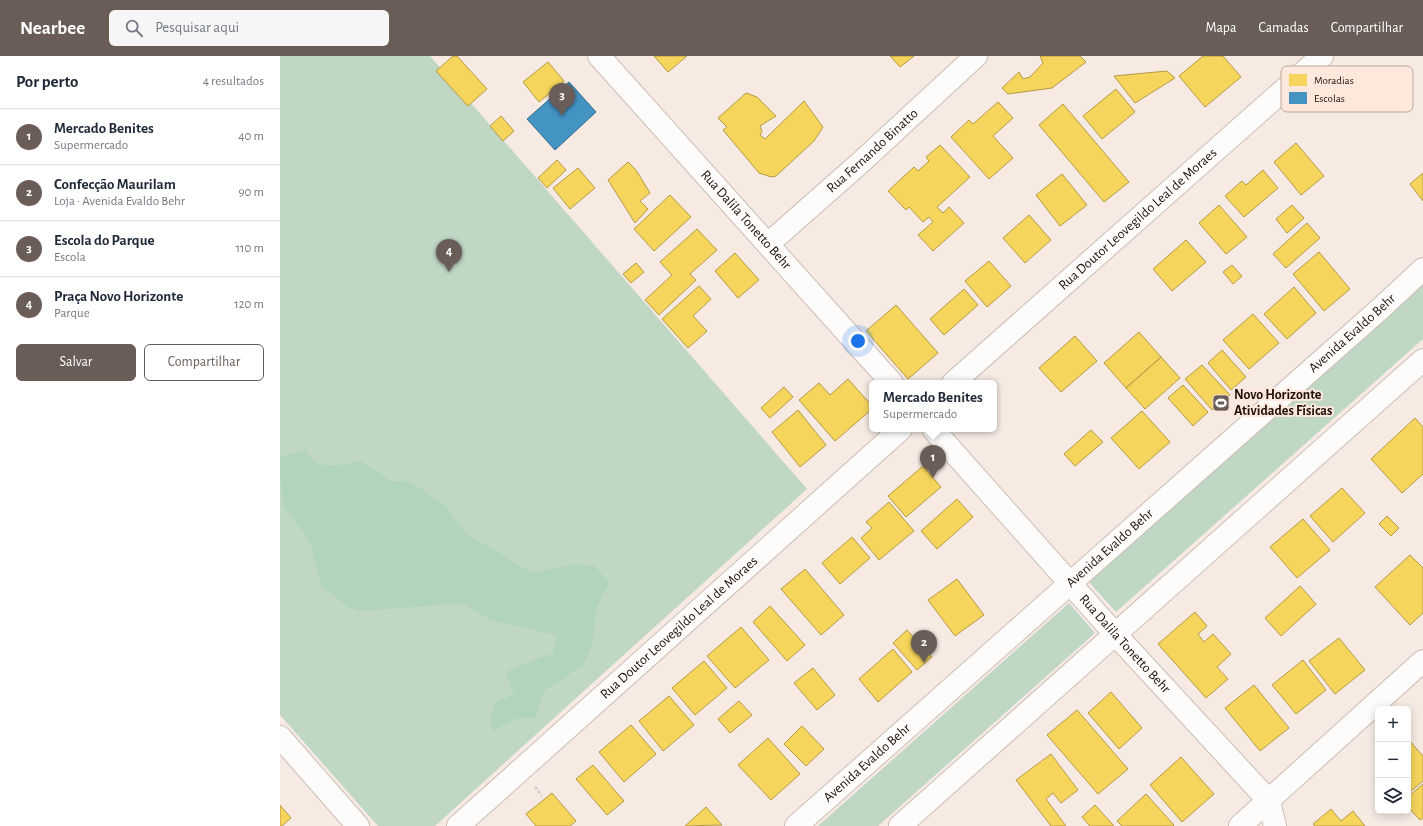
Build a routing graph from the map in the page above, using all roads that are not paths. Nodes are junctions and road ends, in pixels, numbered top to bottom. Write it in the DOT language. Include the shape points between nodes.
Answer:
graph roads {
  1 [pos="599,56"];
  2 [pos="976,56"];
  3 [pos="1322,56"];
  4 [pos="1311,66"];
  5 [pos="1281,92"];
  6 [pos="768,244"];
  7 [pos="1423,269"];
  8 [pos="1423,360"];
  9 [pos="889,380"];
  10 [pos="956,380"];
  11 [pos="898,432"];
  12 [pos="936,432"];
  13 [pos="1071,583"];
  14 [pos="1115,634"];
  15 [pos="1423,661"];
  16 [pos="280,737"];
  17 [pos="1269,801"];
  18 [pos="358,826"];
  19 [pos="458,826"];
  20 [pos="796,826"];
  21 [pos="900,826"];
  22 [pos="1240,826"];
  23 [pos="1275,826"];
  1 -- 6 [label="street, Rua Dalila Tonetto Behr"];
  2 -- 6 [label="street, Rua Fernando Binatto"];
  3 -- 4 [label="street, Rua Doutor Leovegildo Leal de Moraes"];
  5 -- 10 [label="street, Rua Doutor Leovegildo Leal de Moraes"];
  6 -- 9 [label="street, Rua Dalila Tonetto Behr"];
  7 -- 13 [label="street, Avenida Evaldo Behr"];
  8 -- 14 [label="street"];
  11 -- 19 [label="street, Rua Doutor Leovegildo Leal de Moraes"];
  12 -- 13 [label="street, Rua Dalila Tonetto Behr"];
  13 -- 14 [label="street, Rua Dalila Tonetto Behr"];
  13 -- 20 [label="street, Avenida Evaldo Behr"];
  14 -- 17 [label="street, Rua Dalila Tonetto Behr"];
  14 -- 21 [label="street"];
  15 -- 17 [label="street"];
  16 -- 18 [label="street"];
  17 -- 22 [label="street"];
  17 -- 23 [label="street, Rua Dalila Tonetto Behr"];
}
